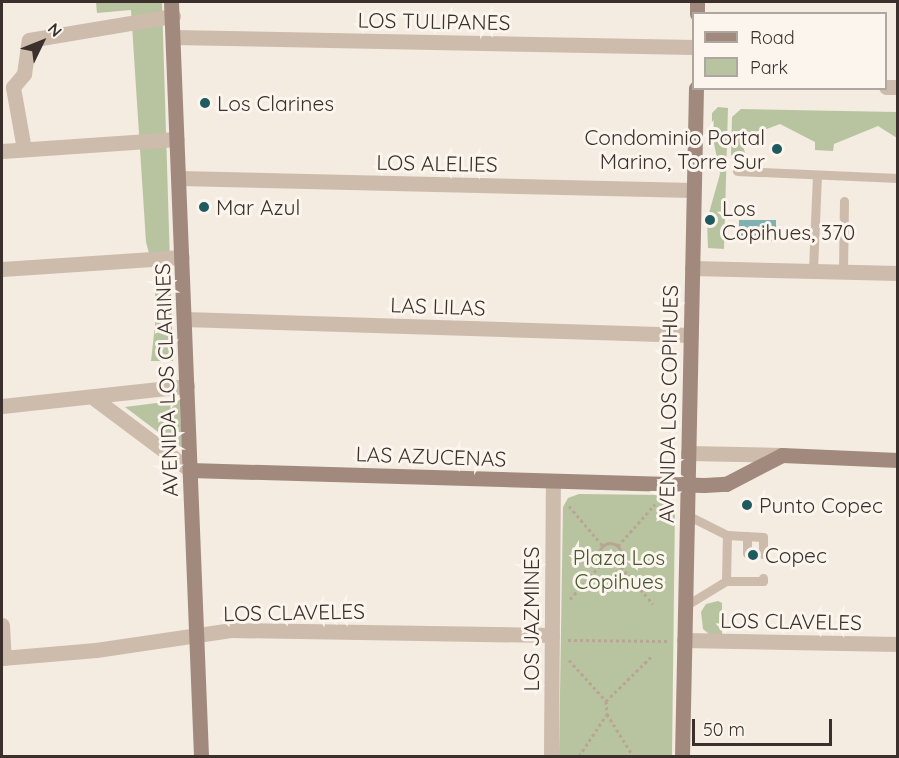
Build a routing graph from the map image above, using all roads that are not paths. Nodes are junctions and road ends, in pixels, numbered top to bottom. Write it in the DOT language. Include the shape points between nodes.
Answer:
graph roads {
  1 [pos="172,9"];
  2 [pos="173,37"];
  3 [pos="692,47"];
  4 [pos="7,87"];
  5 [pos="696,90"];
  6 [pos="177,138"];
  7 [pos="24,149"];
  8 [pos="2,151"];
  9 [pos="736,171"];
  10 [pos="817,176"];
  11 [pos="179,178"];
  12 [pos="897,178"];
  13 [pos="693,190"];
  14 [pos="844,201"];
  15 [pos="182,257"];
  16 [pos="692,268"];
  17 [pos="2,269"];
  18 [pos="813,270"];
  19 [pos="843,271"];
  20 [pos="897,273"];
  21 [pos="184,319"];
  22 [pos="691,335"];
  23 [pos="187,386"];
  24 [pos="95,399"];
  25 [pos="2,406"];
  26 [pos="688,453"];
  27 [pos="782,455"];
  28 [pos="897,459"];
  29 [pos="190,470"];
  30 [pos="553,482"];
  31 [pos="687,485"];
  32 [pos="687,515"];
  33 [pos="727,535"];
  34 [pos="747,536"];
  35 [pos="747,553"];
  36 [pos="763,554"];
  37 [pos="763,578"];
  38 [pos="726,581"];
  39 [pos="685,606"];
  40 [pos="2,625"];
  41 [pos="552,635"];
  42 [pos="197,638"];
  43 [pos="684,640"];
  44 [pos="897,644"];
  45 [pos="3,658"];
  46 [pos="201,756"];
  47 [pos="550,756"];
  48 [pos="682,756"];
  1 -- 2 [label="main road, AVENIDA LOS CLARINES"];
  1 -- 4 [label="street" via="28,40 24,74"];
  2 -- 3 [label="street, LOS TULIPANES"];
  2 -- 6 [label="main road, AVENIDA LOS CLARINES"];
  4 -- 7 [label="street"];
  5 -- 13 [label="main road, AVENIDA LOS COPIHUES"];
  6 -- 7 [label="street"];
  6 -- 11 [label="main road, AVENIDA LOS CLARINES"];
  7 -- 8 [label="street"];
  9 -- 10 [label="lane"];
  10 -- 12 [label="lane"];
  10 -- 18 [label="lane"];
  11 -- 13 [label="street, LOS ALELIES"];
  11 -- 15 [label="main road, AVENIDA LOS CLARINES"];
  13 -- 16 [label="main road, AVENIDA LOS COPIHUES"];
  14 -- 19 [label="lane"];
  15 -- 17 [label="street"];
  15 -- 21 [label="main road, AVENIDA LOS CLARINES"];
  16 -- 18 [label="street"];
  16 -- 22 [label="main road, AVENIDA LOS COPIHUES"];
  18 -- 19 [label="street"];
  19 -- 20 [label="street"];
  21 -- 22 [label="street, LAS LILAS"];
  21 -- 23 [label="main road, AVENIDA LOS CLARINES"];
  22 -- 26 [label="main road, AVENIDA LOS COPIHUES"];
  23 -- 24 [label="street"];
  23 -- 29 [label="main road, AVENIDA LOS CLARINES"];
  24 -- 25 [label="street"];
  24 -- 29 [label="street"];
  26 -- 27 [label="street, LAS AZUCENAS"];
  26 -- 31 [label="main road, AVENIDA LOS COPIHUES"];
  27 -- 28 [label="main road, LAS AZUCENAS"];
  27 -- 31 [label="main road, LAS AZUCENAS" via="726,484"];
  29 -- 30 [label="main road, LAS AZUCENAS"];
  29 -- 42 [label="main road, AVENIDA LOS CLARINES"];
  30 -- 31 [label="main road, LAS AZUCENAS"];
  30 -- 41 [label="street, LOS JAZMINES"];
  31 -- 32 [label="main road, AVENIDA LOS COPIHUES"];
  32 -- 33 [label="lane"];
  32 -- 39 [label="main road, AVENIDA LOS COPIHUES"];
  33 -- 34 [label="lane"];
  33 -- 38 [label="lane"];
  34 -- 35 [label="lane"];
  34 -- 36 [label="lane" via="763,537"];
  37 -- 38 [label="lane"];
  38 -- 39 [label="lane"];
  39 -- 43 [label="main road, AVENIDA LOS COPIHUES"];
  40 -- 45 [label="street"];
  41 -- 42 [label="street, LOS CLAVELES" via="231,630"];
  41 -- 47 [label="street, LOS JAZMINES"];
  42 -- 45 [label="street, LOS CLAVELES"];
  42 -- 46 [label="main road, AVENIDA LOS CLARINES"];
  43 -- 44 [label="street, LOS CLAVELES"];
  43 -- 48 [label="main road, AVENIDA LOS COPIHUES"];
}
